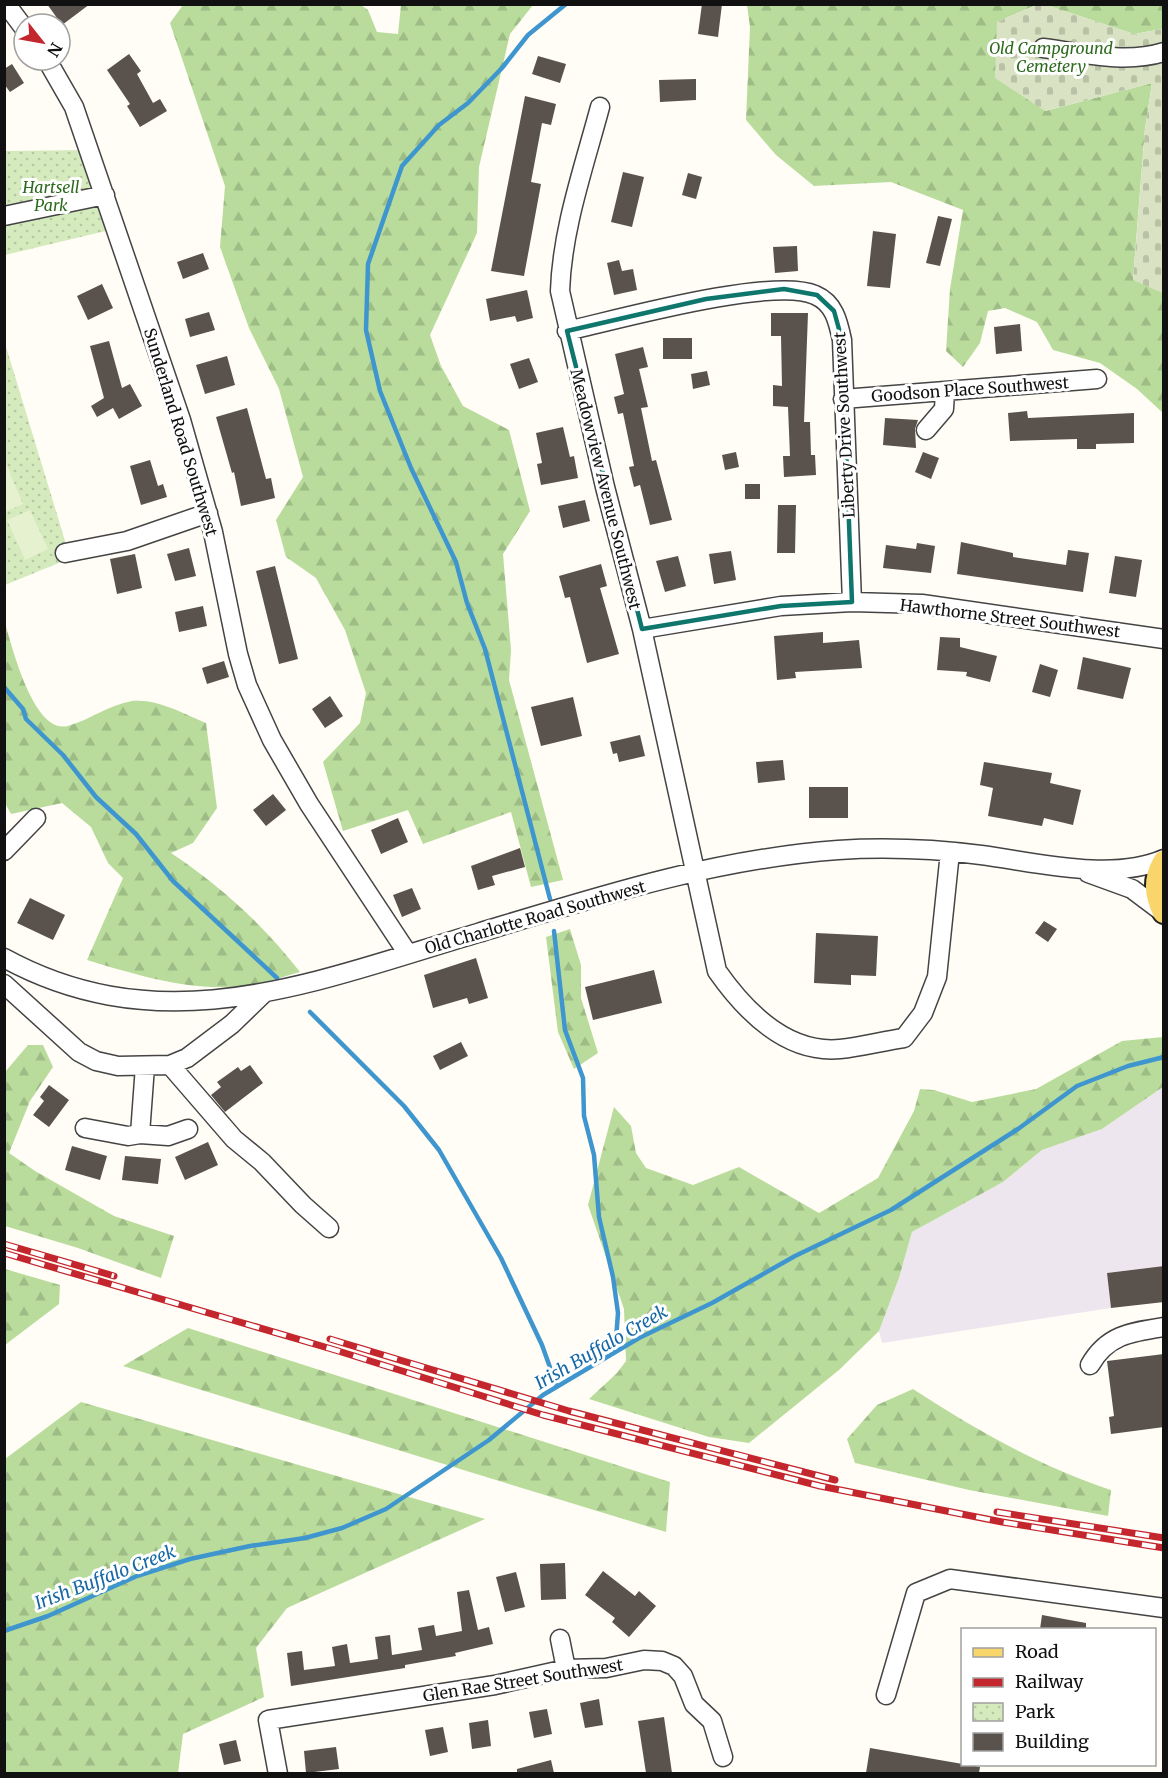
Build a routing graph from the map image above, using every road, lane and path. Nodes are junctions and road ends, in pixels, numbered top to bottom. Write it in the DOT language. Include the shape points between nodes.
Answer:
graph roads {
  1 [pos="1043,48"];
  2 [pos="1164,52"];
  3 [pos="53,72"];
  4 [pos="600,107"];
  5 [pos="105,195"];
  6 [pos="4,216"];
  7 [pos="567,331"];
  8 [pos="1097,379"];
  9 [pos="945,391"];
  10 [pos="843,399"];
  11 [pos="926,430"];
  12 [pos="208,513"];
  13 [pos="65,553"];
  14 [pos="852,602"];
  15 [pos="642,628"];
  16 [pos="1164,639"];
  17 [pos="36,818"];
  18 [pos="4,851"];
  19 [pos="950,852"];
  20 [pos="1164,860"];
  21 [pos="1074,869"];
  22 [pos="694,870"];
  23 [pos="1164,913"];
  24 [pos="408,954"];
  25 [pos="7,964"];
  26 [pos="4,984"];
  27 [pos="263,994"];
  28 [pos="170,1065"];
  29 [pos="145,1066"];
  30 [pos="85,1128"];
  31 [pos="188,1129"];
  32 [pos="140,1134"];
  33 [pos="329,1228"];
  34 [pos="1164,1327"];
  35 [pos="1090,1365"];
  36 [pos="1164,1608"];
  37 [pos="560,1639"];
  38 [pos="566,1669"];
  39 [pos="886,1695"];
  40 [pos="723,1756"];
  41 [pos="278,1773"];
  1 -- 2 [label="street" via="1118,57 1148,57"];
  3 -- 5 [label="street, Sunderland Road Southwest" via="74,106"];
  4 -- 7 [label="street, Meadowview Avenue Southwest" via="561,266 560,291"];
  5 -- 6 [label="street"];
  5 -- 12 [label="street, Sunderland Road Southwest"];
  7 -- 10 [label="street, Liberty Drive Southwest" via="706,299 804,290 826,301 837,318 842,340"];
  7 -- 15 [label="street, Meadowview Avenue Southwest"];
  8 -- 9 [label="street, Goodson Place Southwest"];
  9 -- 10 [label="street, Goodson Place Southwest"];
  9 -- 11 [label="street" via="944,409"];
  10 -- 14 [label="street, Liberty Drive Southwest"];
  12 -- 13 [label="street" via="127,541"];
  12 -- 24 [label="street, Sunderland Road Southwest" via="238,654 272,740 309,804"];
  14 -- 15 [label="street, Hawthorne Street Southwest" via="781,606"];
  14 -- 16 [label="street, Hawthorne Street Southwest" via="921,604"];
  15 -- 22 [label="street, Meadowview Avenue Southwest"];
  17 -- 18 [label="street"];
  19 -- 21 [label="street, Old Charlotte Road Southwest"];
  19 -- 22 [label="street, Old Charlotte Road Southwest" via="839,850"];
  19 -- 22 [label="street, Meadowview Avenue Southwest" via="937,977 923,1013 904,1038 838,1049 791,1040 749,1012 729,989 717,971"];
  20 -- 21 [label="street, Old Charlotte Road Southwest" via="1142,866"];
  20 -- 23 [label="main road" via="1156,884"];
  21 -- 23 [label="street, Old Charlotte Road Southwest" via="1132,889"];
  22 -- 24 [label="street, Old Charlotte Road Southwest"];
  24 -- 27 [label="street, Old Charlotte Road Southwest" via="336,977"];
  25 -- 27 [label="street, Old Charlotte Road Southwest" via="87,989 147,1000 193,1002"];
  26 -- 29 [label="street" via="79,1052 118,1066"];
  27 -- 28 [label="street" via="232,1024 187,1058"];
  28 -- 29 [label="street"];
  28 -- 33 [label="street" via="234,1139"];
  29 -- 32 [label="street"];
  30 -- 32 [label="street" via="128,1136"];
  31 -- 32 [label="street" via="168,1136"];
  34 -- 35 [label="street" via="1119,1335 1098,1351"];
  36 -- 39 [label="street" via="950,1579 916,1593"];
  37 -- 38 [label="street"];
  38 -- 40 [label="street, Glen Rae Street Southwest" via="606,1668 644,1660 674,1666 683,1676 694,1704 712,1721"];
  38 -- 41 [label="street, Glen Rae Street Southwest" via="268,1720"];
}
